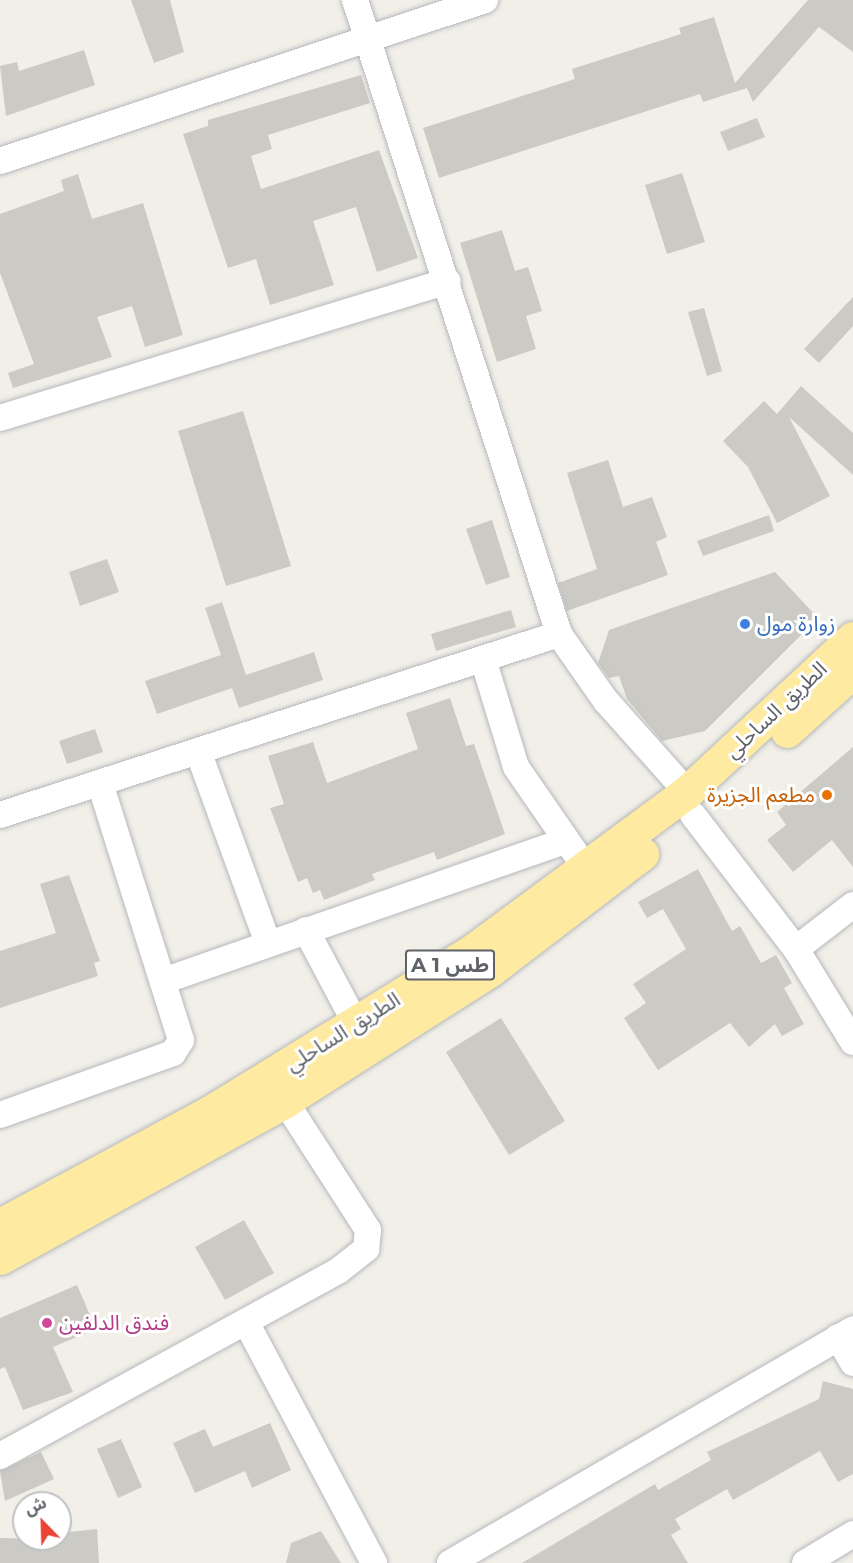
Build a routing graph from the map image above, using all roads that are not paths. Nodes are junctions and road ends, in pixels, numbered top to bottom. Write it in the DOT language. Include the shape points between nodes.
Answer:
graph roads {
  1 [pos="355,0"];
  2 [pos="485,0"];
  3 [pos="369,41"];
  4 [pos="0,160"];
  5 [pos="448,281"];
  6 [pos="0,418"];
  7 [pos="559,634"];
  8 [pos="853,638"];
  9 [pos="483,659"];
  10 [pos="853,671"];
  11 [pos="198,751"];
  12 [pos="100,783"];
  13 [pos="690,804"];
  14 [pos="0,815"];
  15 [pos="566,841"];
  16 [pos="587,867"];
  17 [pos="853,905"];
  18 [pos="306,930"];
  19 [pos="268,943"];
  20 [pos="796,949"];
  21 [pos="163,981"];
  22 [pos="356,1024"];
  23 [pos="853,1042"];
  24 [pos="285,1101"];
  25 [pos="0,1115"];
  26 [pos="0,1225"];
  27 [pos="0,1258"];
  28 [pos="246,1322"];
  29 [pos="846,1333"];
  30 [pos="853,1363"];
  31 [pos="0,1456"];
  32 [pos="853,1534"];
  33 [pos="374,1563"];
  34 [pos="450,1563"];
  35 [pos="806,1563"];
  1 -- 3 [label="street"];
  2 -- 3 [label="street"];
  3 -- 4 [label="street"];
  3 -- 5 [label="street"];
  5 -- 6 [label="street"];
  5 -- 7 [label="street"];
  7 -- 9 [label="street"];
  7 -- 13 [label="street" via="606,701"];
  8 -- 13 [label="highway, الطريق الساحلي / A 1 طس"];
  9 -- 11 [label="street"];
  9 -- 15 [label="street" via="516,767"];
  10 -- 13 [label="highway, الطريق الساحلي / A 1 طس"];
  11 -- 12 [label="street"];
  11 -- 19 [label="street"];
  12 -- 14 [label="street"];
  12 -- 21 [label="street"];
  13 -- 16 [label="highway, الطريق الساحلي / A 1 طس"];
  13 -- 20 [label="street"];
  13 -- 24 [label="highway, الطريق الساحلي / A 1 طس" via="489,970"];
  15 -- 16 [label="street"];
  15 -- 18 [label="street"];
  16 -- 22 [label="highway, الطريق الساحلي / A 1 طس" via="472,951"];
  17 -- 20 [label="street"];
  18 -- 19 [label="street"];
  18 -- 22 [label="street"];
  19 -- 21 [label="street"];
  20 -- 23 [label="street"];
  21 -- 25 [label="street" via="181,1040 173,1053"];
  22 -- 26 [label="highway, الطريق الساحلي / A 1 طس" via="109,1170"];
  24 -- 27 [label="highway, الطريق الساحلي / A 1 طس"];
  24 -- 28 [label="street" via="368,1230 366,1249 338,1271"];
  28 -- 31 [label="street"];
  28 -- 33 [label="street"];
  29 -- 30 [label="street"];
  29 -- 34 [label="street"];
  32 -- 35 [label="street"];
}
